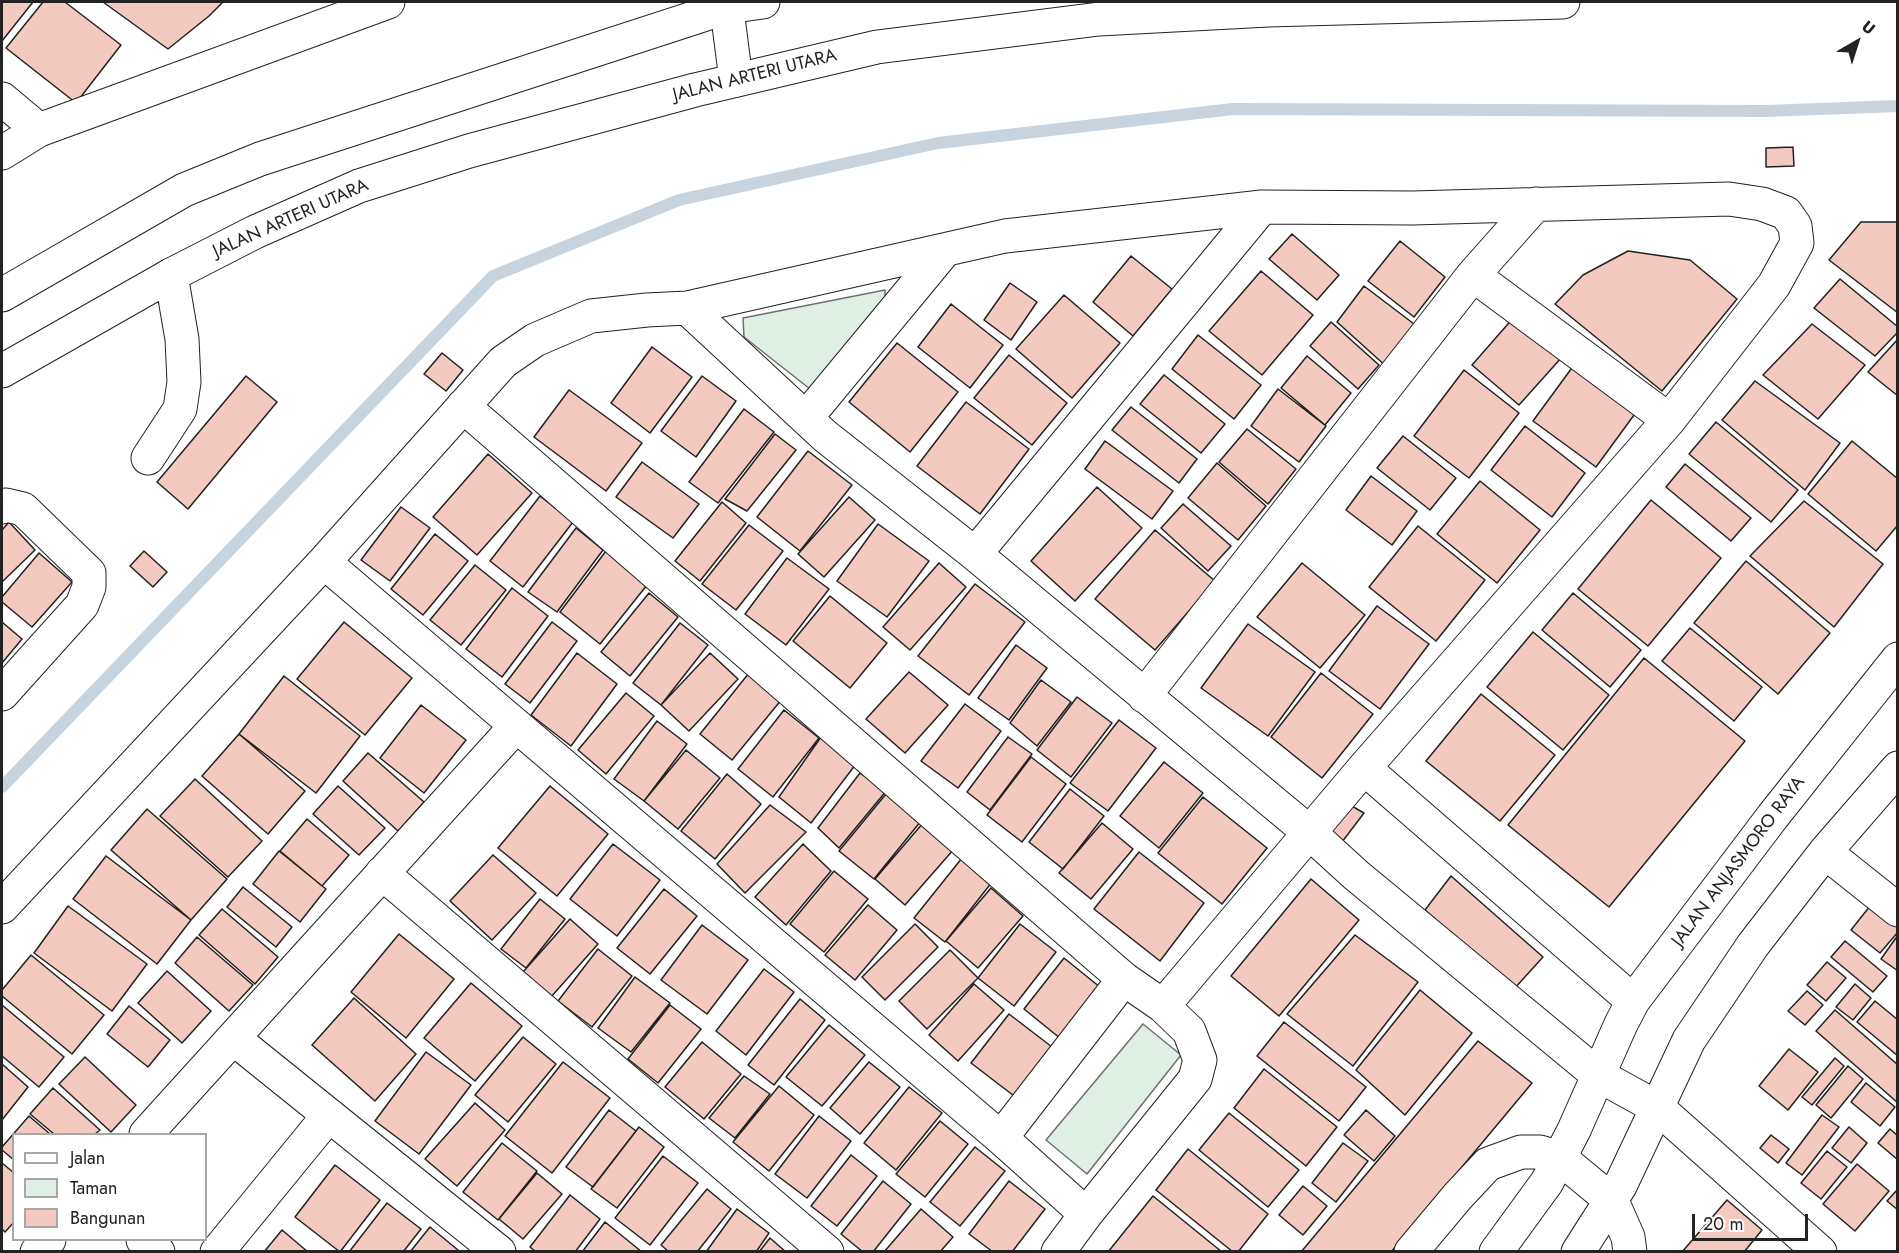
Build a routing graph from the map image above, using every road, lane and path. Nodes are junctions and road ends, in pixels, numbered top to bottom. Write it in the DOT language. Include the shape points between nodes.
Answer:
graph roads {
  1 [pos="388,2"];
  2 [pos="763,2"];
  3 [pos="1563,2"];
  4 [pos="726,4"];
  5 [pos="341,9"];
  6 [pos="736,80"];
  7 [pos="2,99"];
  8 [pos="39,130"];
  9 [pos="2,153"];
  10 [pos="1536,204"];
  11 [pos="1262,207"];
  12 [pos="945,250"];
  13 [pos="171,275"];
  14 [pos="1473,275"];
  15 [pos="2,295"];
  16 [pos="687,308"];
  17 [pos="2,371"];
  18 [pos="463,406"];
  19 [pos="806,418"];
  20 [pos="1669,420"];
  21 [pos="148,458"];
  22 [pos="2,507"];
  23 [pos="975,554"];
  24 [pos="324,562"];
  25 [pos="1898,659"];
  26 [pos="2,694"];
  27 [pos="1144,696"];
  28 [pos="516,726"];
  29 [pos="1364,768"];
  30 [pos="1898,768"];
  31 [pos="1310,833"];
  32 [pos="1825,852"];
  33 [pos="382,873"];
  34 [pos="2,907"];
  35 [pos="1898,910"];
  36 [pos="1124,979"];
  37 [pos="1633,1001"];
  38 [pos="1163,1006"];
  39 [pos="233,1038"];
  40 [pos="1598,1075"];
  41 [pos="1658,1108"];
  42 [pos="329,1115"];
  43 [pos="147,1133"];
  44 [pos="1001,1138"];
  45 [pos="1560,1158"];
  46 [pos="1612,1201"];
  47 [pos="1086,1214"];
  48 [pos="146,1241"];
  49 [pos="158,1251"];
  50 [pos="217,1251"];
  51 [pos="499,1251"];
  52 [pos="827,1251"];
  53 [pos="1058,1251"];
  54 [pos="1412,1251"];
  55 [pos="1496,1251"];
  56 [pos="1578,1251"];
  57 [pos="1630,1251"];
  58 [pos="1820,1251"];
  1 -- 5 [label="main road"];
  2 -- 4 [label="main road"];
  3 -- 6 [label="main road, JALAN ARTERI UTARA" via="1099,19 877,47"];
  4 -- 6 [label="main road"];
  4 -- 15 [label="main road" via="260,159 184,190"];
  5 -- 8 [label="main road"];
  6 -- 13 [label="main road, JALAN ARTERI UTARA" via="359,186"];
  7 -- 8 [label="main road"];
  8 -- 9 [label="main road"];
  10 -- 11 [label="main road"];
  10 -- 14 [label="main road"];
  10 -- 20 [label="main road" via="1729,199 1762,204 1785,213 1796,226 1797,243 1774,285"];
  11 -- 12 [label="main road" via="1005,236"];
  11 -- 23 [label="main road"];
  12 -- 16 [label="main road"];
  12 -- 19 [label="main road"];
  13 -- 17 [label="main road, JALAN ARTERI UTARA"];
  13 -- 21 [label="main road" via="182,339 184,382 180,409"];
  14 -- 20 [label="main road"];
  14 -- 27 [label="main road"];
  16 -- 18 [label="main road" via="591,316 535,339 503,362"];
  16 -- 19 [label="main road"];
  18 -- 24 [label="main road"];
  18 -- 36 [label="main road"];
  19 -- 23 [label="main road"];
  20 -- 29 [label="main road"];
  22 -- 26 [label="main road" via="23,509 89,573 89,586 82,604"];
  23 -- 27 [label="main road"];
  24 -- 28 [label="main road"];
  24 -- 34 [label="main road"];
  25 -- 37 [label="main road, JALAN ANJASMORO RAYA"];
  27 -- 31 [label="main road"];
  28 -- 33 [label="main road"];
  28 -- 44 [label="main road"];
  29 -- 31 [label="main road"];
  29 -- 37 [label="main road"];
  30 -- 32 [label="main road"];
  31 -- 38 [label="main road"];
  31 -- 40 [label="main road"];
  32 -- 35 [label="main road"];
  32 -- 41 [label="main road" via="1753,945 1689,1040"];
  33 -- 39 [label="main road"];
  33 -- 52 [label="main road"];
  36 -- 38 [label="main road"];
  36 -- 44 [label="main road"];
  37 -- 40 [label="main road, JALAN ANJASMORO RAYA"];
  38 -- 47 [label="main road" via="1189,1031 1200,1060 1195,1079"];
  39 -- 42 [label="main road"];
  39 -- 43 [label="main road"];
  40 -- 41 [label="main road"];
  40 -- 45 [label="main road, JALAN ANJASMORO RAYA"];
  41 -- 46 [label="main road"];
  41 -- 58 [label="main road"];
  42 -- 50 [label="main road"];
  42 -- 51 [label="main road"];
  44 -- 47 [label="main road"];
  45 -- 46 [label="main road"];
  45 -- 54 [label="main road" via="1521,1152 1488,1164"];
  45 -- 55 [label="main road, JALAN ANJASMORO RAYA"];
  46 -- 56 [label="main road"];
  46 -- 57 [label="main road"];
  47 -- 53 [label="main road"];
  48 -- 49 [label="main road"];
}
